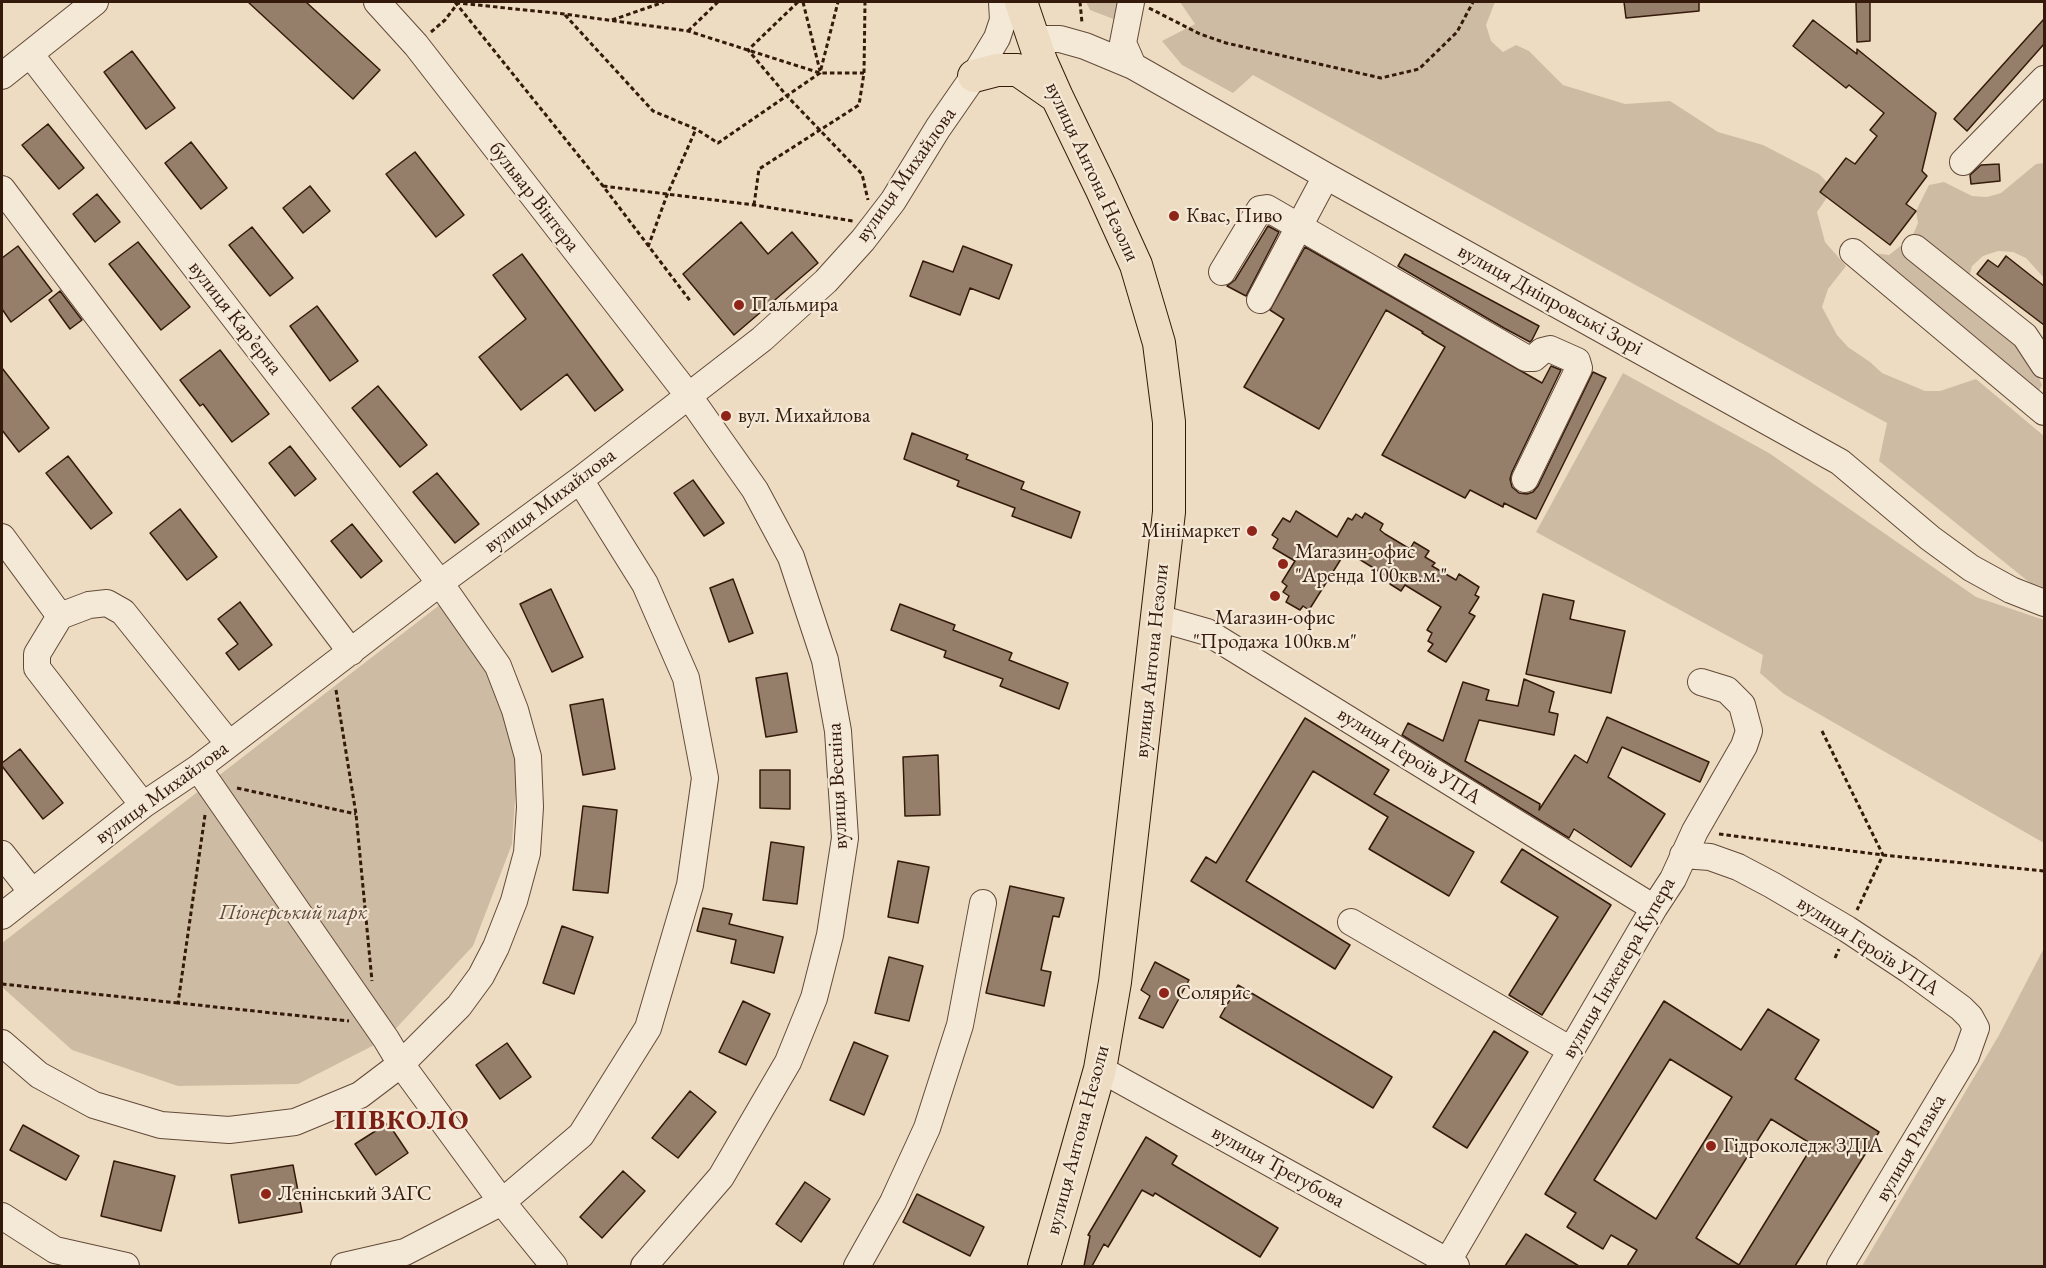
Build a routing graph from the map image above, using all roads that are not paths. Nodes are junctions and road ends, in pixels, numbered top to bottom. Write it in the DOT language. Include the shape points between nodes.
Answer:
graph roads {
  1 [pos="94,2"];
  2 [pos="377,2"];
  3 [pos="1002,2"];
  4 [pos="1021,2"];
  5 [pos="1139,4"];
  6 [pos="1033,39"];
  7 [pos="30,54"];
  8 [pos="1133,66"];
  9 [pos="2,76"];
  10 [pos="975,76"];
  11 [pos="2044,79"];
  12 [pos="1057,98"];
  13 [pos="1963,162"];
  14 [pos="1326,177"];
  15 [pos="2,189"];
  16 [pos="1300,226"];
  17 [pos="1915,249"];
  18 [pos="1853,252"];
  19 [pos="1222,272"];
  20 [pos="1260,300"];
  21 [pos="2044,365"];
  22 [pos="688,395"];
  23 [pos="2044,412"];
  24 [pos="1525,479"];
  25 [pos="580,480"];
  26 [pos="2,537"];
  27 [pos="440,583"];
  28 [pos="2044,603"];
  29 [pos="60,616"];
  30 [pos="1158,618"];
  31 [pos="351,652"];
  32 [pos="1701,682"];
  33 [pos="229,744"];
  34 [pos="204,775"];
  35 [pos="143,805"];
  36 [pos="2,854"];
  37 [pos="1683,855"];
  38 [pos="32,892"];
  39 [pos="983,903"];
  40 [pos="1654,908"];
  41 [pos="2,916"];
  42 [pos="1351,922"];
  43 [pos="1976,1028"];
  44 [pos="2,1043"];
  45 [pos="1571,1050"];
  46 [pos="401,1064"];
  47 [pos="1100,1069"];
  48 [pos="502,1202"];
  49 [pos="2,1216"];
  50 [pos="1450,1265"];
  51 [pos="126,1266"];
  52 [pos="344,1266"];
  53 [pos="554,1266"];
  54 [pos="644,1266"];
  55 [pos="857,1266"];
  56 [pos="1044,1266"];
  57 [pos="1840,1266"];
  1 -- 7 [label="street"];
  2 -- 22 [label="street, бульвар Вінтера" via="416,45"];
  3 -- 10 [label="street, вулиця Михайлова" via="1003,20 997,38"];
  4 -- 6 [label="main road, вулиця Антона Незоли"];
  5 -- 8 [label="street" via="1123,43"];
  6 -- 8 [label="street, вулиця Дніпровські Зорі" via="1060,39"];
  6 -- 12 [label="main road, вулиця Антона Незоли"];
  7 -- 9 [label="street"];
  7 -- 27 [label="street, вулиця Кар’єрна"];
  8 -- 14 [label="street, вулиця Дніпровські Зорі"];
  10 -- 12 [label="main road" via="1018,70"];
  10 -- 22 [label="street, вулиця Михайлова" via="863,240 826,281 762,339"];
  11 -- 13 [label="street"];
  12 -- 30 [label="main road, вулиця Антона Незоли" via="1136,265 1159,343 1169,422 1168,512"];
  14 -- 16 [label="street"];
  14 -- 28 [label="street, вулиця Дніпровські Зорі" via="1840,462 1930,538 1971,567"];
  15 -- 31 [label="street"];
  16 -- 19 [label="street" via="1267,208 1260,209"];
  16 -- 20 [label="street"];
  16 -- 24 [label="street" via="1526,358 1550,350 1578,362 1579,368"];
  17 -- 21 [label="street" via="2025,336"];
  18 -- 23 [label="street"];
  22 -- 25 [label="street, вулиця Михайлова"];
  22 -- 54 [label="street, вулиця Весніна" via="755,490 791,557 825,660 838,731 845,838 830,935 814,998 788,1062 721,1178"];
  25 -- 27 [label="street, вулиця Михайлова"];
  25 -- 48 [label="street" via="645,584 686,678 705,778 690,885 648,1028 581,1135"];
  26 -- 29 [label="street"];
  27 -- 31 [label="street, вулиця Михайлова"];
  27 -- 46 [label="street, вулиця Кар’єрна" via="498,666 515,710 528,757 527,853 507,920 481,976 459,1006"];
  29 -- 33 [label="street" via="89,604 107,603 123,612"];
  29 -- 35 [label="street" via="37,654 38,668"];
  30 -- 40 [label="street, вулиця Героїв УПА" via="1207,632"];
  30 -- 47 [label="main road, вулиця Антона Незоли" via="1115,982"];
  31 -- 33 [label="street, вулиця Михайлова"];
  32 -- 37 [label="street, вулиця Інженера Купера" via="1735,697 1742,705 1749,731"];
  33 -- 34 [label="street, вулиця Михайлова"];
  34 -- 35 [label="street, вулиця Михайлова"];
  34 -- 46 [label="street"];
  35 -- 38 [label="street, вулиця Михайлова"];
  36 -- 38 [label="street"];
  37 -- 40 [label="street, вулиця Інженера Купера"];
  37 -- 43 [label="street, вулиця Героїв УПА" via="1710,857 1738,867 1847,929 1961,1008"];
  38 -- 41 [label="street, вулиця Михайлова"];
  39 -- 55 [label="street" via="960,1025 927,1128 893,1202"];
  40 -- 45 [label="street, вулиця Інженера Купера"];
  42 -- 45 [label="street"];
  43 -- 57 [label="street, вулиця Ризька" via="1966,1056"];
  44 -- 46 [label="street, вулиця Кар’єрна" via="39,1075 94,1105 161,1125 229,1130 295,1122 360,1095"];
  45 -- 50 [label="street, вулиця Інженера Купера"];
  46 -- 48 [label="street"];
  47 -- 50 [label="street, вулиця Трегубова"];
  47 -- 56 [label="main road, вулиця Антона Незоли"];
  48 -- 52 [label="street" via="405,1252"];
  48 -- 53 [label="street"];
  49 -- 51 [label="street" via="55,1250"];
}
